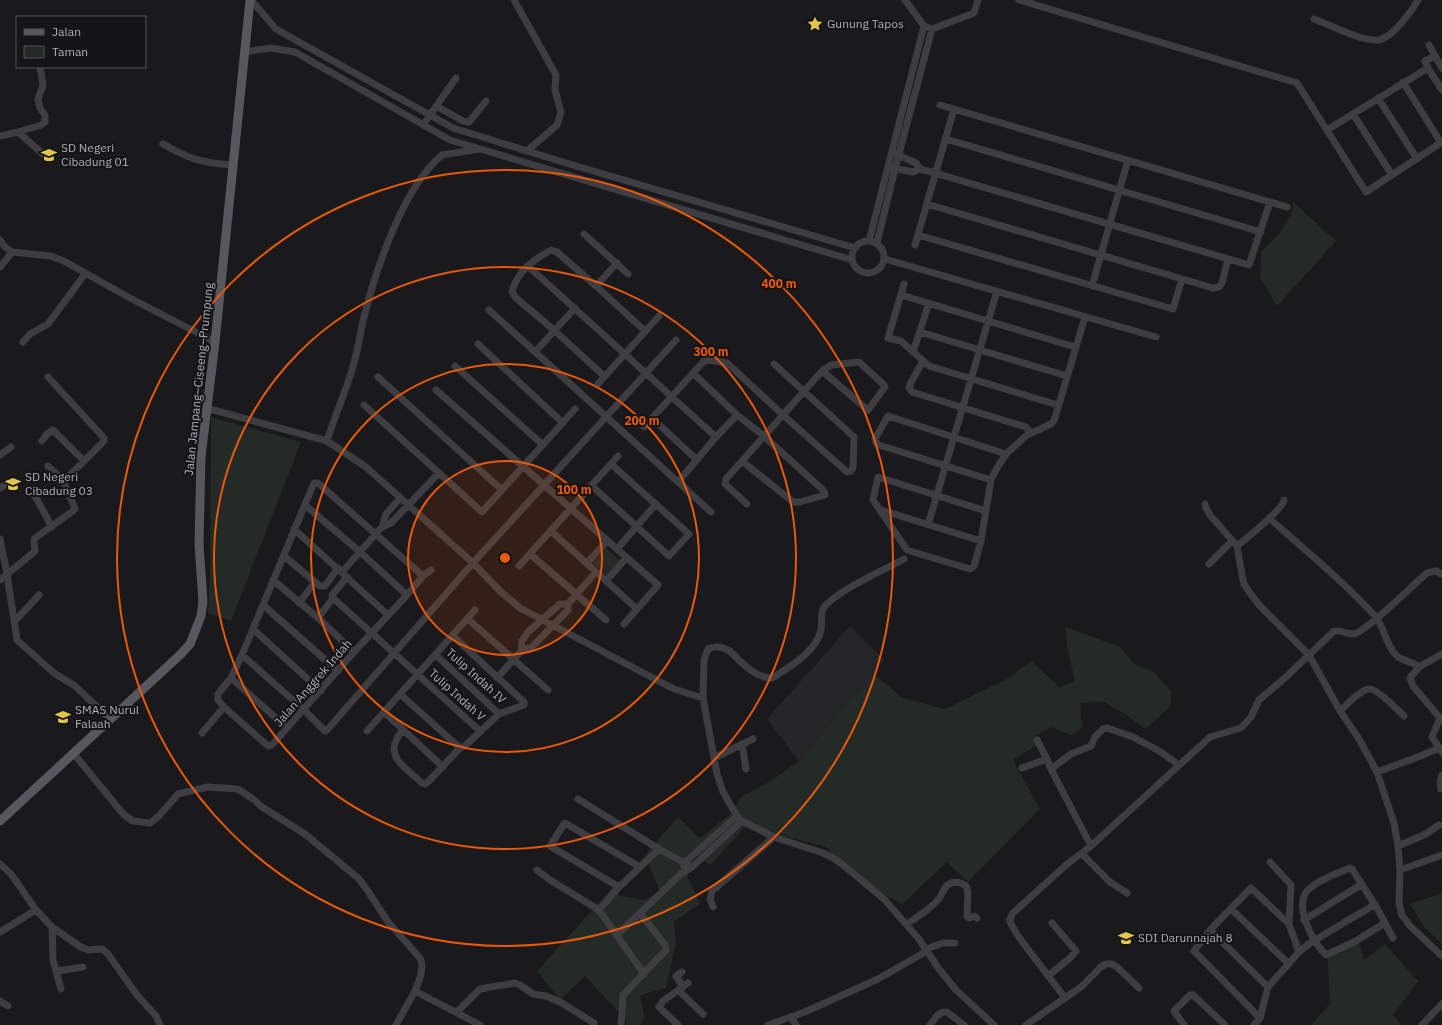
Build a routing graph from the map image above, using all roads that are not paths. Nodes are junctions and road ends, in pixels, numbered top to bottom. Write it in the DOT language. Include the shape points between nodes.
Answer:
graph roads {
  1 [pos="251,0"];
  2 [pos="514,0"];
  3 [pos="905,0"];
  4 [pos="978,0"];
  5 [pos="1019,0"];
  6 [pos="1418,0"];
  7 [pos="1314,19"];
  8 [pos="924,26"];
  9 [pos="932,29"];
  10 [pos="1429,45"];
  11 [pos="245,52"];
  12 [pos="320,52"];
  13 [pos="1435,56"];
  14 [pos="314,62"];
  15 [pos="40,68"];
  16 [pos="1428,68"];
  17 [pos="1442,68"];
  18 [pos="456,78"];
  19 [pos="1403,82"];
  20 [pos="1442,90"];
  21 [pos="1378,98"];
  22 [pos="486,101"];
  23 [pos="940,105"];
  24 [pos="436,106"];
  25 [pos="954,109"];
  26 [pos="1352,114"];
  27 [pos="429,115"];
  28 [pos="423,125"];
  29 [pos="1327,130"];
  30 [pos="18,132"];
  31 [pos="0,136"];
  32 [pos="946,139"];
  33 [pos="1441,142"];
  34 [pos="163,144"];
  35 [pos="480,149"];
  36 [pos="527,151"];
  37 [pos="892,153"];
  38 [pos="43,154"];
  39 [pos="900,154"];
  40 [pos="1417,159"];
  41 [pos="1128,160"];
  42 [pos="566,163"];
  43 [pos="232,165"];
  44 [pos="891,168"];
  45 [pos="920,169"];
  46 [pos="935,172"];
  47 [pos="565,174"];
  48 [pos="1392,175"];
  49 [pos="1120,190"];
  50 [pos="1270,202"];
  51 [pos="927,204"];
  52 [pos="1287,207"];
  53 [pos="1110,223"];
  54 [pos="1261,232"];
  55 [pos="584,234"];
  56 [pos="918,235"];
  57 [pos="0,240"];
  58 [pos="869,241"];
  59 [pos="877,243"];
  60 [pos="915,245"];
  61 [pos="855,248"];
  62 [pos="12,252"];
  63 [pos="1101,255"];
  64 [pos="1228,258"];
  65 [pos="885,259"];
  66 [pos="852,260"];
  67 [pos="616,263"];
  68 [pos="528,266"];
  69 [pos="0,267"];
  70 [pos="85,274"];
  71 [pos="628,274"];
  72 [pos="1182,279"];
  73 [pos="904,284"];
  74 [pos="596,286"];
  75 [pos="1092,286"];
  76 [pos="996,291"];
  77 [pos="901,295"];
  78 [pos="929,303"];
  79 [pos="575,308"];
  80 [pos="489,310"];
  81 [pos="659,316"];
  82 [pos="1084,317"];
  83 [pos="988,321"];
  84 [pos="554,330"];
  85 [pos="645,331"];
  86 [pos="920,332"];
  87 [pos="1156,337"];
  88 [pos="676,340"];
  89 [pos="23,342"];
  90 [pos="215,342"];
  91 [pos="478,344"];
  92 [pos="1075,347"];
  93 [pos="979,350"];
  94 [pos="535,352"];
  95 [pos="914,352"];
  96 [pos="625,354"];
  97 [pos="923,361"];
  98 [pos="774,364"];
  99 [pos="455,366"];
  100 [pos="822,371"];
  101 [pos="646,373"];
  102 [pos="694,374"];
  103 [pos="604,376"];
  104 [pos="1066,376"];
  105 [pos="48,377"];
  106 [pos="378,377"];
  107 [pos="971,379"];
  108 [pos="598,384"];
  109 [pos="436,390"];
  110 [pos="803,391"];
  111 [pos="672,397"];
  112 [pos="364,405"];
  113 [pos="1058,405"];
  114 [pos="206,408"];
  115 [pos="962,408"];
  116 [pos="575,409"];
  117 [pos="737,415"];
  118 [pos="783,415"];
  119 [pos="606,417"];
  120 [pos="652,418"];
  121 [pos="562,423"];
  122 [pos="644,427"];
  123 [pos="1031,433"];
  124 [pos="764,436"];
  125 [pos="716,437"];
  126 [pos="954,437"];
  127 [pos="42,440"];
  128 [pos="324,440"];
  129 [pos="542,445"];
  130 [pos="11,448"];
  131 [pos="1006,454"];
  132 [pos="0,455"];
  133 [pos="618,456"];
  134 [pos="697,460"];
  135 [pos="84,461"];
  136 [pos="742,461"];
  137 [pos="611,464"];
  138 [pos="48,466"];
  139 [pos="945,466"];
  140 [pos="523,467"];
  141 [pos="438,472"];
  142 [pos="991,480"];
  143 [pos="64,482"];
  144 [pos="678,482"];
  145 [pos="544,485"];
  146 [pos="592,486"];
  147 [pos="502,490"];
  148 [pos="35,496"];
  149 [pos="937,496"];
  150 [pos="400,498"];
  151 [pos="1284,500"];
  152 [pos="656,504"];
  153 [pos="747,504"];
  154 [pos="1205,504"];
  155 [pos="304,505"];
  156 [pos="408,505"];
  157 [pos="570,509"];
  158 [pos="881,510"];
  159 [pos="986,511"];
  160 [pos="710,512"];
  161 [pos="1269,518"];
  162 [pos="928,525"];
  163 [pos="52,527"];
  164 [pos="382,527"];
  165 [pos="637,527"];
  166 [pos="294,529"];
  167 [pos="551,531"];
  168 [pos="376,534"];
  169 [pos="0,539"];
  170 [pos="607,541"];
  171 [pos="981,541"];
  172 [pos="1235,544"];
  173 [pos="617,549"];
  174 [pos="359,552"];
  175 [pos="530,554"];
  176 [pos="284,556"];
  177 [pos="626,558"];
  178 [pos="904,559"];
  179 [pos="473,563"];
  180 [pos="587,564"];
  181 [pos="1210,564"];
  182 [pos="519,566"];
  183 [pos="431,570"];
  184 [pos="342,572"];
  185 [pos="596,572"];
  186 [pos="7,574"];
  187 [pos="1442,574"];
  188 [pos="423,576"];
  189 [pos="0,580"];
  190 [pos="273,580"];
  191 [pos="606,581"];
  192 [pos="314,582"];
  193 [pos="576,594"];
  194 [pos="39,595"];
  195 [pos="407,595"];
  196 [pos="333,598"];
  197 [pos="299,603"];
  198 [pos="568,604"];
  199 [pos="263,605"];
  200 [pos="637,609"];
  201 [pos="475,610"];
  202 [pos="388,614"];
  203 [pos="318,618"];
  204 [pos="1377,618"];
  205 [pos="468,619"];
  206 [pos="542,620"];
  207 [pos="606,620"];
  208 [pos="14,622"];
  209 [pos="624,624"];
  210 [pos="552,626"];
  211 [pos="253,629"];
  212 [pos="371,633"];
  213 [pos="453,636"];
  214 [pos="521,651"];
  215 [pos="354,652"];
  216 [pos="394,653"];
  217 [pos="1442,654"];
  218 [pos="242,655"];
  219 [pos="436,655"];
  220 [pos="1309,655"];
  221 [pos="513,659"];
  222 [pos="1419,667"];
  223 [pos="338,671"];
  224 [pos="418,675"];
  225 [pos="231,678"];
  226 [pos="497,678"];
  227 [pos="548,690"];
  228 [pos="321,691"];
  229 [pos="400,694"];
  230 [pos="703,698"];
  231 [pos="224,707"];
  232 [pos="303,709"];
  233 [pos="1340,711"];
  234 [pos="384,712"];
  235 [pos="500,713"];
  236 [pos="1404,716"];
  237 [pos="110,719"];
  238 [pos="287,728"];
  239 [pos="403,730"];
  240 [pos="367,731"];
  241 [pos="480,731"];
  242 [pos="202,733"];
  243 [pos="753,739"];
  244 [pos="1037,740"];
  245 [pos="742,744"];
  246 [pos="460,748"];
  247 [pos="1441,750"];
  248 [pos="74,754"];
  249 [pos="714,758"];
  250 [pos="1047,759"];
  251 [pos="1179,765"];
  252 [pos="443,767"];
  253 [pos="746,768"];
  254 [pos="1022,768"];
  255 [pos="1051,769"];
  256 [pos="1377,772"];
  257 [pos="1442,776"];
  258 [pos="1441,790"];
  259 [pos="578,799"];
  260 [pos="739,819"];
  261 [pos="0,821"];
  262 [pos="1439,825"];
  263 [pos="774,837"];
  264 [pos="1091,846"];
  265 [pos="1398,846"];
  266 [pos="659,848"];
  267 [pos="1082,854"];
  268 [pos="1442,856"];
  269 [pos="685,862"];
  270 [pos="1270,862"];
  271 [pos="0,864"];
  272 [pos="640,867"];
  273 [pos="692,867"];
  274 [pos="537,870"];
  275 [pos="1400,870"];
  276 [pos="681,874"];
  277 [pos="1362,884"];
  278 [pos="619,887"];
  279 [pos="1127,893"];
  280 [pos="1374,905"];
  281 [pos="713,906"];
  282 [pos="1231,909"];
  283 [pos="36,910"];
  284 [pos="599,910"];
  285 [pos="640,913"];
  286 [pos="977,918"];
  287 [pos="1304,920"];
  288 [pos="1052,923"];
  289 [pos="1385,923"];
  290 [pos="907,924"];
  291 [pos="1289,924"];
  292 [pos="52,927"];
  293 [pos="1210,930"];
  294 [pos="0,932"];
  295 [pos="617,935"];
  296 [pos="1392,938"];
  297 [pos="955,943"];
  298 [pos="1307,946"];
  299 [pos="927,950"];
  300 [pos="1442,956"];
  301 [pos="1289,964"];
  302 [pos="83,967"];
  303 [pos="57,971"];
  304 [pos="682,972"];
  305 [pos="644,974"];
  306 [pos="1048,976"];
  307 [pos="683,987"];
  308 [pos="1268,987"];
  309 [pos="1139,988"];
  310 [pos="61,989"];
  311 [pos="415,990"];
  312 [pos="1065,998"];
  313 [pos="0,1001"];
  314 [pos="1442,1004"];
  315 [pos="8,1006"];
  316 [pos="457,1012"];
  317 [pos="703,1014"];
  318 [pos="791,1018"];
  319 [pos="1260,1018"];
  320 [pos="594,1023"];
  321 [pos="160,1025"];
  322 [pos="396,1025"];
  323 [pos="480,1025"];
  324 [pos="621,1025"];
  325 [pos="678,1025"];
  326 [pos="768,1025"];
  327 [pos="796,1025"];
  328 [pos="930,1025"];
  329 [pos="964,1025"];
  330 [pos="994,1025"];
  331 [pos="1026,1025"];
  332 [pos="1184,1025"];
  333 [pos="1225,1025"];
  334 [pos="1254,1025"];
  335 [pos="1422,1025"];
  1 -- 11 [label="main road, Jalan Jampang–Ciseeng–Prumpung"];
  1 -- 12 [label="street" via="276,29"];
  2 -- 36 [label="street" via="556,75 555,90 561,112 557,125"];
  3 -- 8 [label="street"];
  4 -- 9 [label="street" via="974,13"];
  5 -- 29 [label="street" via="1298,83"];
  6 -- 7 [label="street" via="1408,16 1386,37 1379,40 1344,32"];
  8 -- 9 [label="street"];
  8 -- 37 [label="street"];
  9 -- 39 [label="street"];
  10 -- 13 [label="street"];
  11 -- 14 [label="street" via="270,48 295,52"];
  11 -- 43 [label="main road, Jalan Jampang–Ciseeng–Prumpung"];
  12 -- 14 [label="street"];
  12 -- 27 [label="street"];
  13 -- 16 [label="street" via="1425,61"];
  13 -- 17 [label="street"];
  14 -- 28 [label="street"];
  15 -- 30 [label="street" via="42,85 38,104 45,116 45,122"];
  16 -- 19 [label="street"];
  16 -- 20 [label="street"];
  18 -- 24 [label="street"];
  19 -- 21 [label="street"];
  19 -- 33 [label="street"];
  21 -- 26 [label="street"];
  21 -- 40 [label="street"];
  22 -- 24 [label="street" via="469,122"];
  23 -- 25 [label="street"];
  24 -- 27 [label="street"];
  25 -- 32 [label="street"];
  25 -- 41 [label="street"];
  26 -- 29 [label="street"];
  26 -- 48 [label="street"];
  27 -- 28 [label="street"];
  27 -- 36 [label="street" via="453,128"];
  28 -- 35 [label="street" via="450,140"];
  29 -- 48 [label="street" via="1366,192"];
  30 -- 31 [label="street"];
  30 -- 38 [label="street"];
  32 -- 46 [label="street"];
  32 -- 49 [label="street"];
  33 -- 40 [label="street"];
  34 -- 43 [label="street" via="195,160"];
  35 -- 47 [label="street"];
  35 -- 128 [label="street" via="442,155 425,172 396,224 366,308 354,363"];
  36 -- 42 [label="street"];
  37 -- 39 [label="street"];
  37 -- 44 [label="street"];
  39 -- 44 [label="street"];
  39 -- 45 [label="street" via="916,163"];
  40 -- 48 [label="street"];
  41 -- 49 [label="street"];
  41 -- 50 [label="street"];
  42 -- 47 [label="street"];
  42 -- 61 [label="street"];
  43 -- 90 [label="main road, Jalan Jampang–Ciseeng–Prumpung"];
  44 -- 45 [label="street" via="913,172"];
  44 -- 58 [label="street"];
  44 -- 59 [label="street"];
  45 -- 46 [label="street"];
  46 -- 51 [label="street"];
  46 -- 53 [label="street"];
  47 -- 66 [label="street"];
  49 -- 53 [label="street"];
  49 -- 54 [label="street"];
  50 -- 52 [label="street"];
  50 -- 54 [label="street"];
  51 -- 56 [label="street"];
  51 -- 63 [label="street"];
  53 -- 63 [label="street"];
  53 -- 64 [label="street"];
  54 -- 64 [label="street" via="1249,265"];
  55 -- 67 [label="street"];
  56 -- 60 [label="street"];
  56 -- 75 [label="street"];
  57 -- 62 [label="street"];
  58 -- 59 [label="street"];
  58 -- 61 [label="street" via="864,241"];
  59 -- 65 [label="street" via="882,247"];
  61 -- 66 [label="street"];
  62 -- 69 [label="street"];
  62 -- 70 [label="street" via="50,256"];
  63 -- 72 [label="street"];
  63 -- 75 [label="street"];
  64 -- 72 [label="street" via="1219,287 1213,288"];
  65 -- 66 [label="street" via="883,266 872,274 859,271"];
  65 -- 76 [label="street"];
  67 -- 71 [label="street"];
  67 -- 74 [label="street"];
  68 -- 74 [label="street" via="551,250 562,256"];
  68 -- 79 [label="street"];
  68 -- 84 [label="street" via="518,276 512,292"];
  70 -- 89 [label="street" via="48,324 30,334"];
  70 -- 90 [label="street"];
  72 -- 75 [label="street" via="1173,309"];
  73 -- 77 [label="street"];
  74 -- 85 [label="street"];
  76 -- 82 [label="street"];
  76 -- 83 [label="street"];
  77 -- 78 [label="street"];
  77 -- 95 [label="street" via="888,338 901,341"];
  78 -- 83 [label="street"];
  78 -- 86 [label="street"];
  79 -- 84 [label="street"];
  79 -- 96 [label="street"];
  80 -- 94 [label="street"];
  81 -- 85 [label="street"];
  82 -- 87 [label="street"];
  82 -- 92 [label="street"];
  83 -- 92 [label="street"];
  83 -- 93 [label="street"];
  84 -- 94 [label="street"];
  84 -- 103 [label="street"];
  85 -- 96 [label="street"];
  86 -- 93 [label="street"];
  86 -- 95 [label="street"];
  88 -- 101 [label="street"];
  90 -- 114 [label="main road, Jalan Jampang–Ciseeng–Prumpung"];
  91 -- 121 [label="street"];
  92 -- 104 [label="street"];
  93 -- 104 [label="street"];
  93 -- 107 [label="street"];
  94 -- 119 [label="street"];
  95 -- 97 [label="street"];
  96 -- 101 [label="street"];
  96 -- 103 [label="street"];
  97 -- 107 [label="street" via="929,366"];
  97 -- 115 [label="street" via="910,384 912,392"];
  98 -- 110 [label="street"];
  99 -- 129 [label="street"];
  100 -- 100 [label="street" via="831,365 859,362 885,388 868,410"];
  100 -- 110 [label="street"];
  101 -- 111 [label="street"];
  101 -- 119 [label="street"];
  102 -- 111 [label="street"];
  102 -- 117 [label="street"];
  102 -- 118 [label="street" via="706,360 727,363"];
  103 -- 108 [label="street"];
  104 -- 113 [label="street"];
  105 -- 135 [label="street" via="104,438"];
  106 -- 147 [label="street"];
  107 -- 113 [label="street"];
  107 -- 115 [label="street"];
  109 -- 140 [label="street"];
  110 -- 118 [label="street"];
  110 -- 118 [label="street" via="854,437 851,471 847,472"];
  111 -- 120 [label="street"];
  111 -- 125 [label="street"];
  112 -- 141 [label="street"];
  113 -- 123 [label="street" via="1054,421"];
  114 -- 128 [label="street"];
  114 -- 237 [label="main road, Jalan Jampang–Ciseeng–Prumpung" via="199,514 203,602 201,616 190,644"];
  115 -- 123 [label="street" via="1026,427"];
  115 -- 126 [label="street"];
  116 -- 121 [label="street"];
  117 -- 124 [label="street"];
  117 -- 125 [label="street"];
  118 -- 124 [label="street"];
  119 -- 144 [label="street"];
  119 -- 145 [label="street"];
  120 -- 122 [label="street"];
  120 -- 134 [label="street"];
  121 -- 129 [label="street"];
  123 -- 131 [label="street"];
  124 -- 136 [label="street"];
  124 -- 136 [label="street" via="824,491 825,495 793,502"];
  125 -- 134 [label="street"];
  126 -- 131 [label="street"];
  126 -- 139 [label="street"];
  126 -- 139 [label="street" via="888,416 875,439 879,445"];
  127 -- 135 [label="street" via="53,430"];
  128 -- 150 [label="street" via="366,467"];
  129 -- 140 [label="street"];
  130 -- 132 [label="street"];
  131 -- 142 [label="street"];
  133 -- 137 [label="street"];
  134 -- 144 [label="street"];
  135 -- 143 [label="street"];
  136 -- 153 [label="street" via="726,479 725,484"];
  137 -- 146 [label="street"];
  137 -- 152 [label="street"];
  138 -- 143 [label="street"];
  139 -- 142 [label="street"];
  139 -- 149 [label="street"];
  140 -- 145 [label="street"];
  140 -- 147 [label="street"];
  141 -- 147 [label="street" via="482,512"];
  141 -- 156 [label="street"];
  142 -- 159 [label="street"];
  143 -- 163 [label="street" via="74,509"];
  144 -- 160 [label="street"];
  145 -- 157 [label="street"];
  145 -- 179 [label="street"];
  146 -- 157 [label="street"];
  146 -- 165 [label="street"];
  148 -- 163 [label="street"];
  149 -- 158 [label="street" via="878,477 873,500"];
  149 -- 159 [label="street"];
  149 -- 162 [label="street"];
  150 -- 156 [label="street"];
  150 -- 164 [label="street" via="386,514"];
  151 -- 161 [label="street"];
  152 -- 165 [label="street"];
  152 -- 165 [label="street" via="689,534 669,556"];
  154 -- 172 [label="street" via="1210,515"];
  155 -- 166 [label="street"];
  155 -- 168 [label="street" via="312,485 318,483"];
  155 -- 174 [label="street"];
  156 -- 164 [label="street" via="391,523"];
  156 -- 179 [label="street"];
  157 -- 167 [label="street"];
  157 -- 170 [label="street"];
  158 -- 162 [label="street"];
  158 -- 171 [label="street" via="907,550 970,569 974,566"];
  159 -- 171 [label="street"];
  161 -- 172 [label="street"];
  161 -- 204 [label="street" via="1340,580"];
  162 -- 171 [label="street"];
  163 -- 186 [label="street" via="35,538 35,551 31,556"];
  164 -- 168 [label="street"];
  165 -- 173 [label="street"];
  166 -- 176 [label="street"];
  166 -- 184 [label="street"];
  167 -- 175 [label="street"];
  167 -- 180 [label="street"];
  168 -- 174 [label="street"];
  168 -- 188 [label="street"];
  169 -- 186 [label="street"];
  170 -- 173 [label="street"];
  170 -- 180 [label="street"];
  172 -- 181 [label="street"];
  172 -- 220 [label="street" via="1244,584 1250,594"];
  173 -- 177 [label="street"];
  174 -- 184 [label="street"];
  174 -- 195 [label="street"];
  175 -- 182 [label="street"];
  175 -- 193 [label="street"];
  176 -- 190 [label="street"];
  176 -- 192 [label="street"];
  177 -- 191 [label="street"];
  177 -- 200 [label="street" via="658,585"];
  178 -- 230 [label="street" via="849,588 826,605 822,612 822,629 815,643 804,656 772,678 756,674 725,649 713,646 708,649 704,660"];
  179 -- 206 [label="street" via="520,608"];
  179 -- 216 [label="street"];
  180 -- 185 [label="street"];
  183 -- 188 [label="street, Jalan Anggrek Indah"];
  184 -- 192 [label="street" via="324,586"];
  184 -- 196 [label="street"];
  184 -- 202 [label="street"];
  185 -- 191 [label="street"];
  185 -- 193 [label="street"];
  186 -- 189 [label="street"];
  186 -- 208 [label="street"];
  187 -- 204 [label="street" via="1436,571 1427,573"];
  188 -- 195 [label="street, Jalan Anggrek Indah"];
  190 -- 197 [label="street"];
  190 -- 199 [label="street"];
  191 -- 200 [label="street"];
  192 -- 197 [label="street"];
  193 -- 198 [label="street"];
  193 -- 207 [label="street"];
  194 -- 208 [label="street"];
  195 -- 202 [label="street, Jalan Anggrek Indah"];
  196 -- 203 [label="street"];
  196 -- 212 [label="street, Tulip Indah V"];
  197 -- 203 [label="street"];
  198 -- 206 [label="street" via="560,604"];
  198 -- 210 [label="street" via="568,610"];
  199 -- 211 [label="street"];
  199 -- 223 [label="street"];
  200 -- 209 [label="street"];
  201 -- 205 [label="street"];
  202 -- 212 [label="street, Jalan Anggrek Indah"];
  203 -- 215 [label="street"];
  204 -- 220 [label="street" via="1355,634 1336,631"];
  204 -- 222 [label="street" via="1389,645 1397,655"];
  205 -- 213 [label="street"];
  205 -- 221 [label="street"];
  206 -- 210 [label="street"];
  206 -- 214 [label="street" via="523,638"];
  208 -- 237 [label="street" via="17,640 54,673 75,686"];
  210 -- 214 [label="street" via="532,647"];
  210 -- 230 [label="street" via="674,689"];
  211 -- 218 [label="street"];
  211 -- 228 [label="street"];
  212 -- 215 [label="street, Jalan Anggrek Indah"];
  212 -- 216 [label="street, Tulip Indah V"];
  213 -- 219 [label="street"];
  213 -- 226 [label="street"];
  214 -- 221 [label="street"];
  215 -- 223 [label="street, Jalan Anggrek Indah"];
  216 -- 224 [label="street, Tulip Indah V"];
  216 -- 232 [label="street" via="328,730 324,731"];
  217 -- 222 [label="street"];
  218 -- 225 [label="street"];
  218 -- 232 [label="street"];
  219 -- 224 [label="street"];
  219 -- 235 [label="street, Tulip Indah IV"];
  220 -- 233 [label="street"];
  220 -- 251 [label="street" via="1259,700 1251,717 1241,728 1210,737"];
  221 -- 226 [label="street"];
  221 -- 227 [label="street"];
  222 -- 247 [label="street" via="1410,678 1411,682 1440,718 1432,736"];
  223 -- 228 [label="street, Jalan Anggrek Indah"];
  224 -- 229 [label="street"];
  224 -- 241 [label="street, Tulip Indah V"];
  225 -- 231 [label="street" via="218,696"];
  225 -- 238 [label="street"];
  226 -- 235 [label="street" via="525,703 523,706"];
  228 -- 232 [label="street, Jalan Anggrek Indah"];
  229 -- 234 [label="street"];
  229 -- 246 [label="street"];
  230 -- 249 [label="street"];
  231 -- 238 [label="street, Jalan Anggrek Indah" via="268,746"];
  231 -- 242 [label="street"];
  232 -- 238 [label="street, Jalan Anggrek Indah"];
  233 -- 236 [label="street" via="1359,694 1372,689"];
  233 -- 256 [label="street"];
  234 -- 239 [label="street"];
  234 -- 240 [label="street"];
  235 -- 241 [label="street"];
  237 -- 248 [label="main road, Jalan Jampang–Ciseeng–Prumpung"];
  239 -- 252 [label="street"];
  239 -- 252 [label="street" via="395,741 394,753 417,779 425,784"];
  241 -- 246 [label="street"];
  243 -- 245 [label="street"];
  244 -- 250 [label="street"];
  245 -- 249 [label="street"];
  245 -- 253 [label="street"];
  246 -- 252 [label="street"];
  247 -- 256 [label="street"];
  248 -- 261 [label="main road, Jalan Jampang–Ciseeng–Prumpung"];
  248 -- 311 [label="street" via="124,815 132,821 150,823 178,794 208,787 238,790 305,834 358,878 388,922 422,962"];
  249 -- 260 [label="street" via="723,792"];
  250 -- 254 [label="street"];
  250 -- 255 [label="street"];
  251 -- 255 [label="street" via="1133,737 1107,728 1095,737 1090,746 1071,754"];
  251 -- 264 [label="street"];
  255 -- 264 [label="street"];
  256 -- 265 [label="street" via="1394,823"];
  257 -- 258 [label="street"];
  259 -- 266 [label="street"];
  260 -- 263 [label="street"];
  260 -- 269 [label="street"];
  260 -- 273 [label="street"];
  262 -- 265 [label="street" via="1426,834"];
  263 -- 281 [label="street" via="712,891 710,899"];
  263 -- 290 [label="street" via="835,858 884,900"];
  264 -- 267 [label="street"];
  265 -- 275 [label="street"];
  266 -- 269 [label="street"];
  266 -- 272 [label="street"];
  267 -- 279 [label="street" via="1110,882"];
  267 -- 306 [label="street" via="1019,907 1010,919 1010,924"];
  268 -- 275 [label="street"];
  269 -- 273 [label="street"];
  269 -- 276 [label="street"];
  270 -- 291 [label="street" via="1291,885"];
  271 -- 283 [label="street" via="11,874"];
  272 -- 278 [label="street"];
  272 -- 278 [label="street" via="565,823 550,846"];
  273 -- 276 [label="street"];
  274 -- 284 [label="street"];
  275 -- 300 [label="street" via="1399,904 1402,915"];
  276 -- 285 [label="street"];
  277 -- 280 [label="street"];
  277 -- 287 [label="street"];
  277 -- 287 [label="street" via="1350,868 1322,880 1305,895"];
  278 -- 284 [label="street"];
  280 -- 289 [label="street"];
  280 -- 298 [label="street"];
  282 -- 291 [label="street" via="1251,888"];
  282 -- 293 [label="street"];
  282 -- 301 [label="street"];
  283 -- 292 [label="street"];
  283 -- 294 [label="street"];
  284 -- 295 [label="street"];
  285 -- 295 [label="street"];
  285 -- 305 [label="street" via="665,945 666,950"];
  286 -- 290 [label="street" via="967,916 966,886 955,882 947,885 938,900"];
  287 -- 298 [label="street"];
  288 -- 306 [label="street" via="1076,951"];
  289 -- 296 [label="street"];
  289 -- 298 [label="street" via="1328,954"];
  290 -- 299 [label="street"];
  291 -- 298 [label="street"];
  292 -- 303 [label="street" via="53,960"];
  292 -- 321 [label="street" via="81,947 105,951 156,1016"];
  293 -- 308 [label="street"];
  293 -- 319 [label="street" via="1194,951"];
  295 -- 305 [label="street"];
  297 -- 299 [label="street" via="943,943"];
  298 -- 301 [label="street"];
  299 -- 318 [label="street" via="878,979"];
  299 -- 330 [label="street" via="939,970 956,990"];
  301 -- 308 [label="street"];
  302 -- 303 [label="street"];
  303 -- 310 [label="street"];
  304 -- 307 [label="street" via="676,976"];
  305 -- 324 [label="street" via="623,995"];
  306 -- 312 [label="street"];
  307 -- 317 [label="street"];
  307 -- 325 [label="street" via="659,1007"];
  308 -- 319 [label="street"];
  309 -- 312 [label="street" via="1117,967 1106,964"];
  311 -- 316 [label="street"];
  311 -- 322 [label="street"];
  312 -- 331 [label="street"];
  313 -- 315 [label="street"];
  314 -- 335 [label="street"];
  316 -- 320 [label="street" via="480,989 514,983 533,994 546,996"];
  316 -- 323 [label="street"];
  318 -- 326 [label="street"];
  318 -- 327 [label="street"];
  319 -- 334 [label="street"];
  328 -- 329 [label="street" via="940,1012 944,1011"];
  332 -- 333 [label="street" via="1174,1012 1190,995 1196,997"];
}
